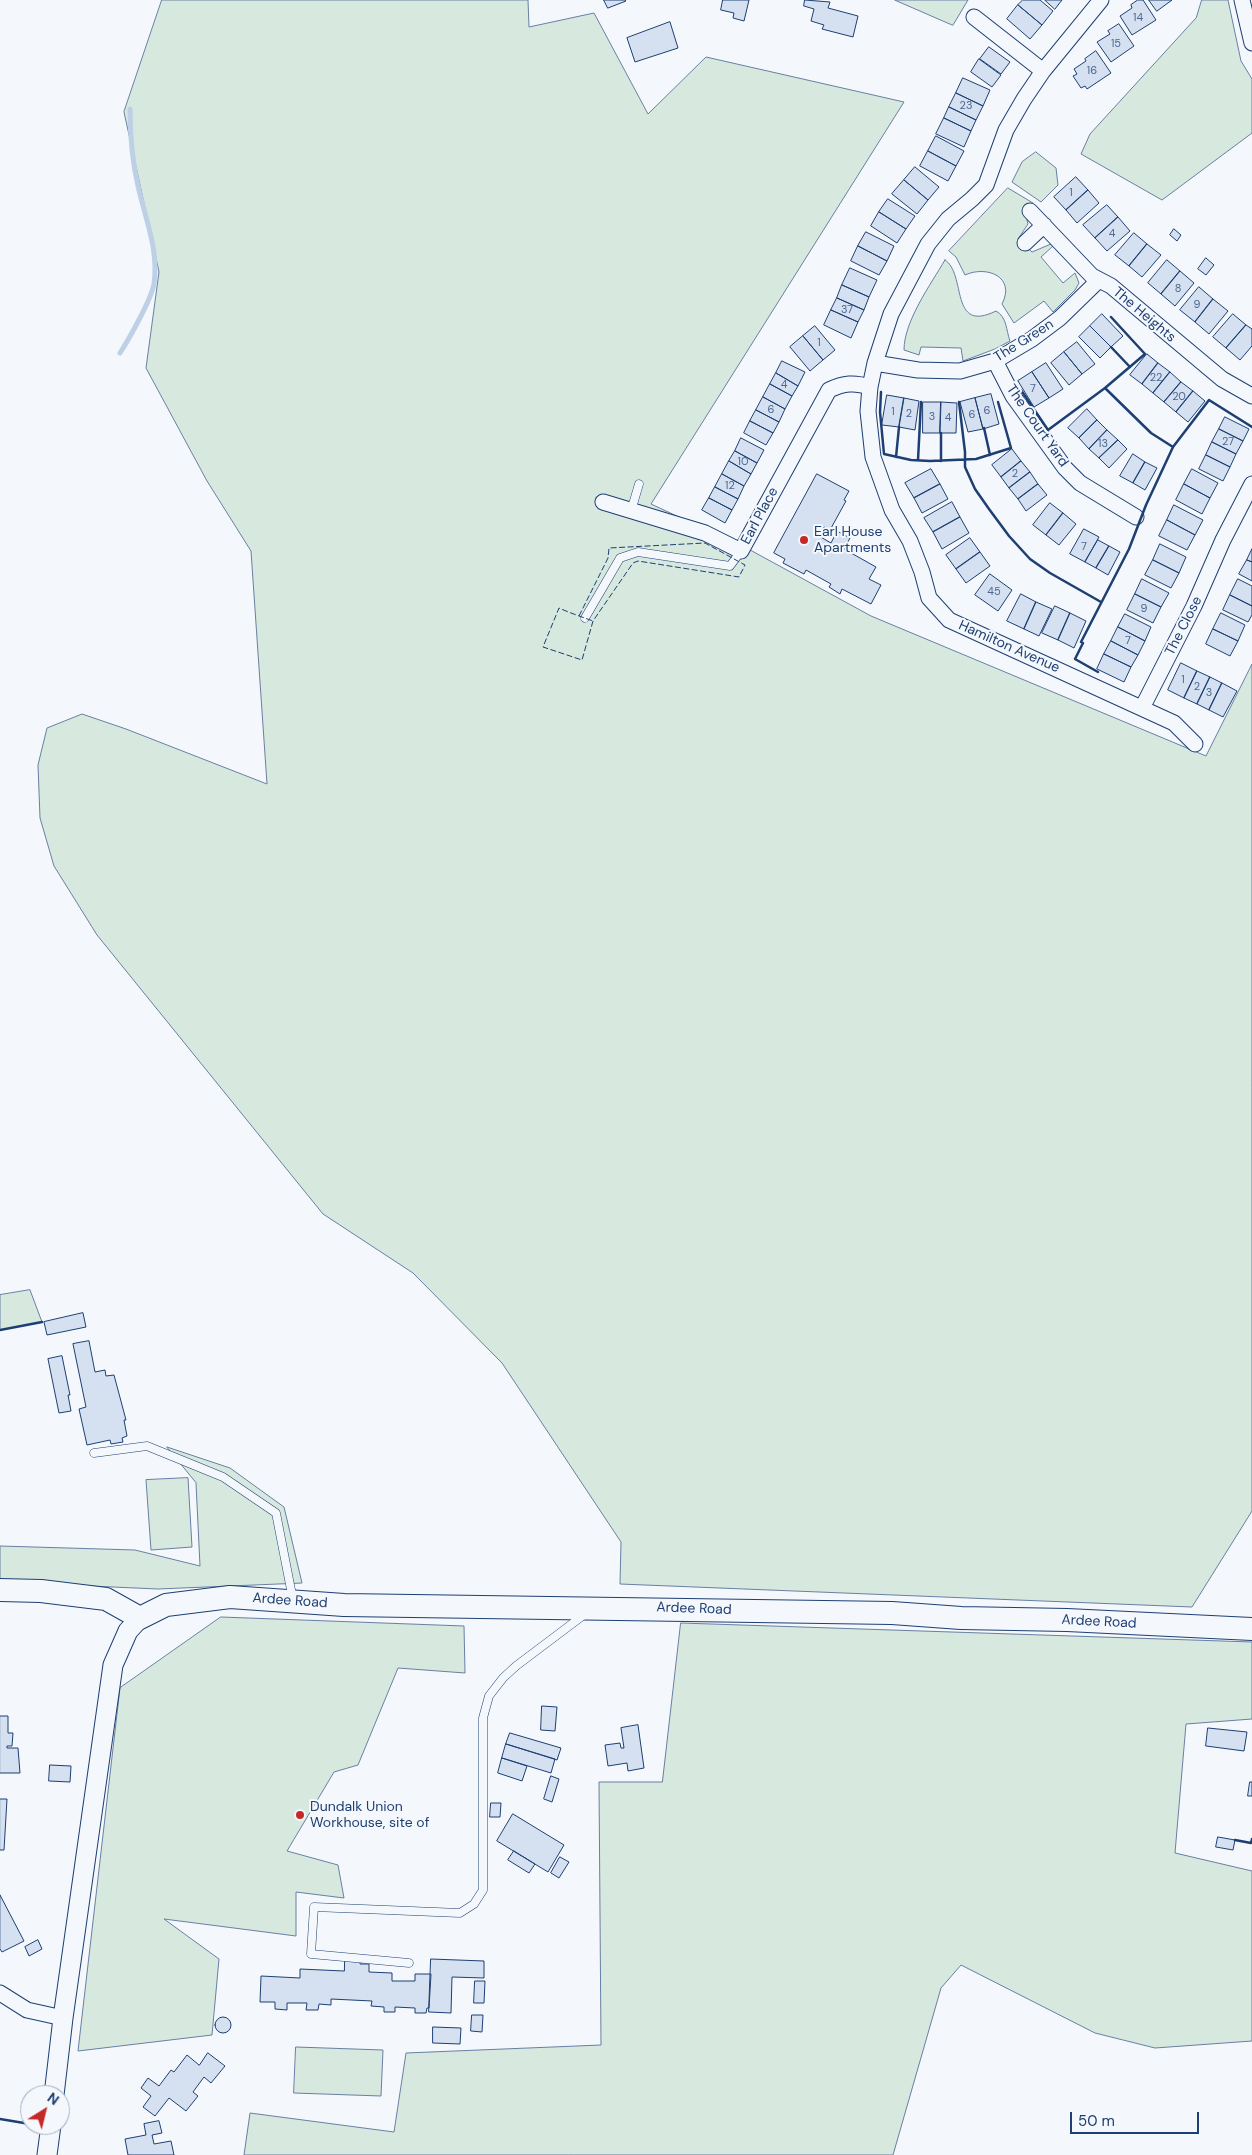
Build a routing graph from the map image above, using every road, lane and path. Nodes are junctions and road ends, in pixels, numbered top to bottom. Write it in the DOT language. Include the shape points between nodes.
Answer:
graph roads {
  1 [pos="1101,0"];
  2 [pos="1242,0"];
  3 [pos="974,17"];
  4 [pos="1252,43"];
  5 [pos="1043,70"];
  6 [pos="1030,211"];
  7 [pos="1044,225"];
  8 [pos="1025,243"];
  9 [pos="1099,280"];
  10 [pos="995,361"];
  11 [pos="875,363"];
  12 [pos="870,387"];
  13 [pos="1252,396"];
  14 [pos="639,484"];
  15 [pos="1252,484"];
  16 [pos="603,502"];
  17 [pos="631,511"];
  18 [pos="1136,517"];
  19 [pos="741,552"];
  20 [pos="585,618"];
  21 [pos="1142,708"];
  22 [pos="1195,744"];
  23 [pos="94,1453"];
  24 [pos="0,1590"];
  25 [pos="293,1602"];
  26 [pos="594,1607"];
  27 [pos="140,1618"];
  28 [pos="1252,1629"];
  29 [pos="409,1963"];
  30 [pos="0,1993"];
  31 [pos="63,2018"];
  32 [pos="55,2085"];
  33 [pos="50,2135"];
  34 [pos="48,2155"];
  1 -- 5 [label="street, Hamilton Avenue"];
  2 -- 4 [label="street"];
  3 -- 5 [label="street"];
  5 -- 11 [label="street, Hamilton Avenue" via="1006,130 986,185 948,219 916,264 891,314"];
  6 -- 7 [label="street, The Heights"];
  7 -- 8 [label="street"];
  7 -- 9 [label="street, The Heights"];
  9 -- 10 [label="street, The Green" via="1060,318"];
  9 -- 13 [label="street, The Heights" via="1111,286 1222,379"];
  10 -- 11 [label="street, The Green" via="960,371 918,370"];
  10 -- 18 [label="street, The Court Yard" via="1013,396 1065,468 1080,483"];
  11 -- 12 [label="street, Hamilton Avenue"];
  12 -- 19 [label="street, Earl Place" via="844,383 829,390"];
  12 -- 21 [label="street, Hamilton Avenue" via="868,411 873,457 892,510 910,541 929,598 938,609 949,620"];
  14 -- 17 [label="lane"];
  15 -- 21 [label="street, The Close"];
  16 -- 17 [label="street, Earl Place"];
  17 -- 19 [label="street, Earl Place" via="706,533"];
  19 -- 20 [label="lane" via="730,566 638,552 620,558"];
  21 -- 22 [label="street" via="1174,723"];
  23 -- 25 [label="lane" via="147,1446 223,1477 276,1513"];
  24 -- 27 [label="main road" via="106,1599"];
  25 -- 26 [label="main road, Ardee Road"];
  25 -- 27 [label="main road, Ardee Road" via="230,1597 166,1605"];
  26 -- 28 [label="main road, Ardee Road" via="892,1613"];
  26 -- 29 [label="lane" via="516,1666 490,1696 482,1718 483,1890 474,1904 460,1913 314,1907 311,1954"];
  27 -- 31 [label="street" via="128,1631 113,1664"];
  30 -- 31 [label="street" via="27,2010"];
  31 -- 32 [label="street"];
  33 -- 34 [label="street"];
}
